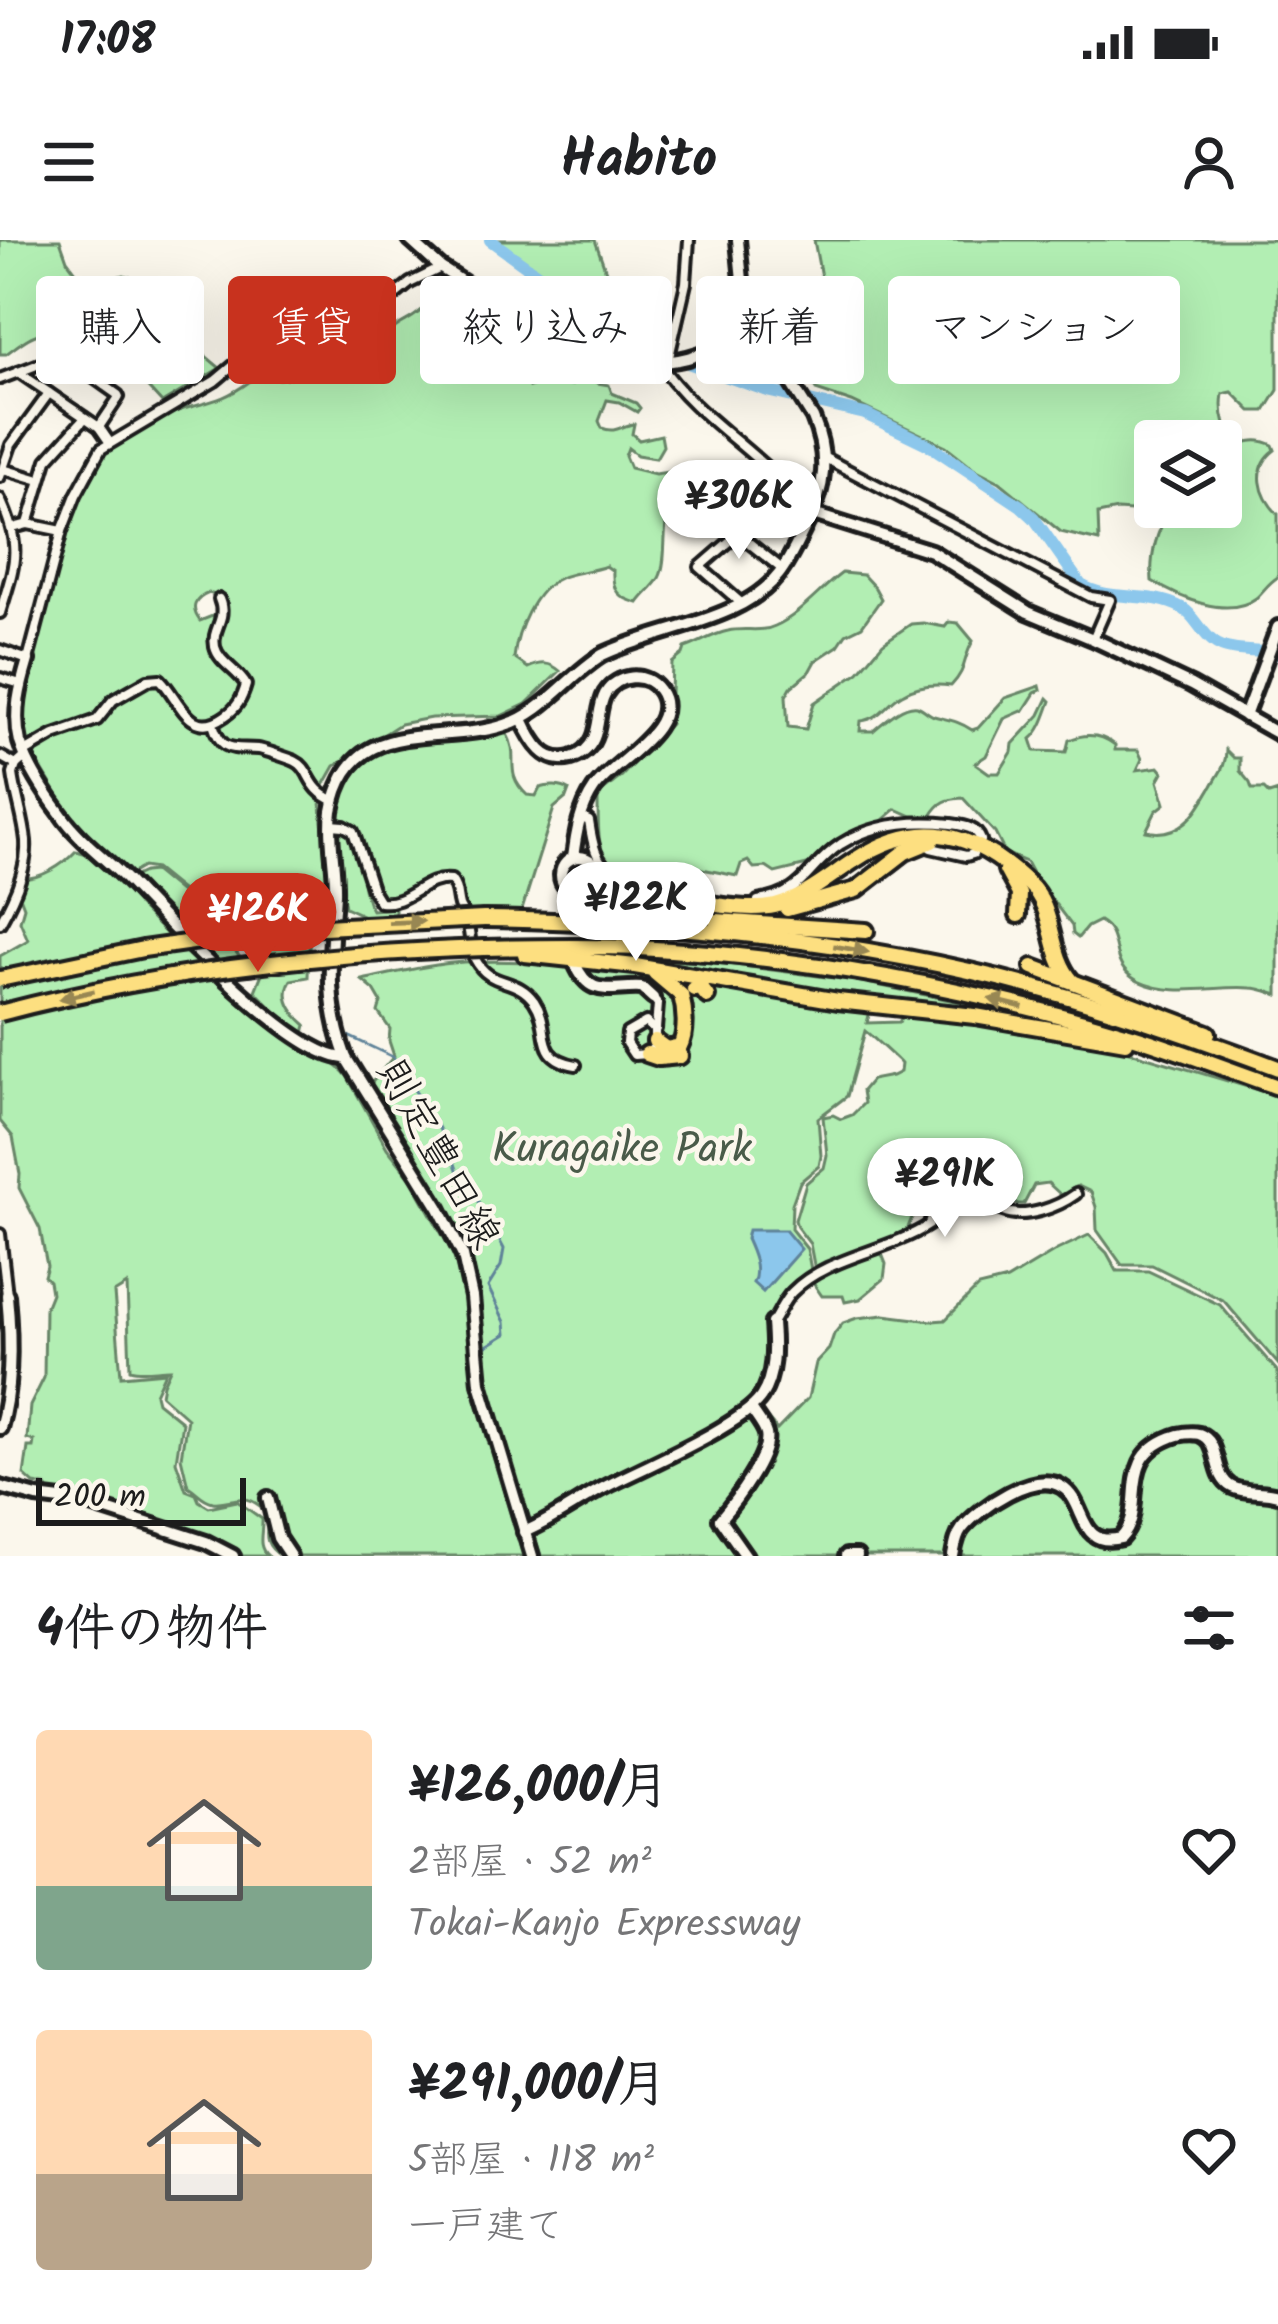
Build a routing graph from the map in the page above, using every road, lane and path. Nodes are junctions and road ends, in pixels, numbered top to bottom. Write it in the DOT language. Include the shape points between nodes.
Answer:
graph roads {
  1 [pos="410,240"];
  2 [pos="689,240"];
  3 [pos="738,240"];
  4 [pos="441,268"];
  5 [pos="452,276"];
  6 [pos="742,276"];
  7 [pos="672,334"];
  8 [pos="18,372"];
  9 [pos="672,375"];
  10 [pos="0,379"];
  11 [pos="793,384"];
  12 [pos="49,394"];
  13 [pos="85,418"];
  14 [pos="99,427"];
  15 [pos="110,443"];
  16 [pos="824,458"];
  17 [pos="2,473"];
  18 [pos="40,480"];
  19 [pos="0,499"];
  20 [pos="812,514"];
  21 [pos="28,524"];
  22 [pos="13,528"];
  23 [pos="62,531"];
  24 [pos="782,569"];
  25 [pos="219,599"];
  26 [pos="741,603"];
  27 [pos="0,613"];
  28 [pos="1276,632"];
  29 [pos="1093,639"];
  30 [pos="0,650"];
  31 [pos="28,660"];
  32 [pos="0,678"];
  33 [pos="21,684"];
  34 [pos="1245,716"];
  35 [pos="522,719"];
  36 [pos="213,724"];
  37 [pos="1278,734"];
  38 [pos="0,756"];
  39 [pos="22,758"];
  40 [pos="335,801"];
  41 [pos="582,818"];
  42 [pos="331,825"];
  43 [pos="981,840"];
  44 [pos="931,848"];
  45 [pos="974,854"];
  46 [pos="579,858"];
  47 [pos="592,883"];
  48 [pos="572,891"];
  49 [pos="1018,915"];
  50 [pos="609,922"];
  51 [pos="0,923"];
  52 [pos="866,931"];
  53 [pos="484,948"];
  54 [pos="634,966"];
  55 [pos="578,967"];
  56 [pos="1034,967"];
  57 [pos="0,979"];
  58 [pos="720,981"];
  59 [pos="1072,981"];
  60 [pos="653,998"];
  61 [pos="0,1013"];
  62 [pos="646,1022"];
  63 [pos="652,1042"];
  64 [pos="346,1058"];
  65 [pos="576,1065"];
  66 [pos="1219,1066"];
  67 [pos="1278,1067"];
  68 [pos="1278,1087"];
  69 [pos="1076,1194"];
  70 [pos="0,1234"];
  71 [pos="8,1294"];
  72 [pos="772,1324"];
  73 [pos="751,1409"];
  74 [pos="0,1428"];
  75 [pos="0,1487"];
  76 [pos="1278,1495"];
  77 [pos="268,1498"];
  78 [pos="524,1532"];
  79 [pos="232,1556"];
  80 [pos="290,1556"];
  81 [pos="532,1556"];
  82 [pos="746,1556"];
  83 [pos="846,1556"];
  84 [pos="857,1556"];
  85 [pos="953,1556"];
  1 -- 4 [label="street"];
  2 -- 7 [label="street"];
  3 -- 6 [label="street, 則定豊田線"];
  4 -- 5 [label="street"];
  4 -- 15 [label="street" via="384,304 268,341"];
  8 -- 10 [label="street"];
  8 -- 12 [label="street"];
  8 -- 14 [label="street" via="70,361 118,394"];
  9 -- 20 [label="street" via="690,403"];
  11 -- 16 [label="street, 則定豊田線"];
  12 -- 13 [label="street"];
  12 -- 17 [label="street" via="11,445"];
  13 -- 14 [label="street"];
  13 -- 18 [label="street"];
  14 -- 15 [label="street"];
  15 -- 23 [label="street"];
  16 -- 20 [label="street, 則定豊田線"];
  16 -- 29 [label="street" via="1110,600"];
  17 -- 18 [label="street"];
  18 -- 21 [label="street"];
  19 -- 22 [label="street"];
  20 -- 24 [label="street, 則定豊田線"];
  20 -- 29 [label="street" via="931,550 1028,612"];
  21 -- 22 [label="street"];
  21 -- 23 [label="street"];
  22 -- 27 [label="street"];
  23 -- 31 [label="street"];
  24 -- 26 [label="street, 則定豊田線"];
  24 -- 26 [label="street" via="738,534 700,566"];
  25 -- 36 [label="street" via="215,646 246,689"];
  26 -- 35 [label="street, 則定豊田線" via="602,656"];
  28 -- 34 [label="street"];
  29 -- 34 [label="street"];
  30 -- 31 [label="street"];
  31 -- 33 [label="street"];
  32 -- 33 [label="street"];
  33 -- 39 [label="street"];
  34 -- 37 [label="street"];
  35 -- 40 [label="street, 則定豊田線" via="382,743 351,767"];
  35 -- 41 [label="street" via="542,751 577,757 594,738 611,686 638,677 658,688 661,724 596,785"];
  36 -- 39 [label="street" via="194,721 155,678 113,700 97,720 54,735"];
  36 -- 40 [label="street" via="229,746 296,761 313,788"];
  38 -- 39 [label="street"];
  39 -- 51 [label="street" via="13,775 26,853"];
  39 -- 64 [label="street" via="73,829 202,957 278,1023"];
  40 -- 42 [label="street, 則定豊田線"];
  41 -- 43 [label="street" via="611,873 739,902 782,897 841,845 878,828 915,820 958,825"];
  41 -- 46 [label="street"];
  42 -- 64 [label="street, 則定豊田線" via="329,986"];
  42 -- 65 [label="street" via="353,831 380,902 441,878 455,883 480,968 530,996 550,1054"];
  44 -- 45 [label="street"];
  46 -- 47 [label="street" via="592,864"];
  46 -- 48 [label="street" via="561,874"];
  47 -- 48 [label="street"];
  47 -- 48 [label="street" via="578,913"];
  47 -- 49 [label="highway" via="716,911 770,913 848,893 913,848 950,840 1007,871 1019,894"];
  47 -- 59 [label="highway" via="769,907 896,840 952,835 1032,886"];
  50 -- 52 [label="highway"];
  57 -- 50 [label="highway, one-way, bridge" via="284,929"];
  50 -- 67 [label="highway, one-way" via="794,940 978,974"];
  53 -- 54 [label="highway"];
  53 -- 61 [label="highway, one-way, bridge" via="220,968"];
  66 -- 53 [label="highway, one-way" via="1061,1016 889,978 641,949"];
  54 -- 58 [label="highway"];
  54 -- 63 [label="highway" via="661,976 683,1000 682,1043 671,1049"];
  55 -- 60 [label="street" via="592,987 642,988"];
  56 -- 59 [label="highway"];
  58 -- 63 [label="highway" via="703,983 689,1000 686,1052 659,1058"];
  58 -- 66 [label="highway" via="1034,1026"];
  59 -- 67 [label="highway"];
  60 -- 62 [label="street"];
  60 -- 63 [label="street"];
  62 -- 63 [label="street"];
  62 -- 63 [label="street" via="627,1033 626,1043 634,1054"];
  64 -- 78 [label="street, 則定豊田線" via="463,1256 480,1383"];
  66 -- 68 [label="highway"];
  69 -- 72 [label="street" via="1013,1213 970,1187 950,1188 929,1225 806,1281"];
  70 -- 71 [label="street"];
  71 -- 74 [label="street"];
  72 -- 73 [label="street" via="773,1363"];
  73 -- 78 [label="street"];
  73 -- 82 [label="street" via="765,1430 764,1453 720,1519"];
  75 -- 79 [label="street" via="85,1503"];
  76 -- 85 [label="street" via="1231,1486 1206,1438 1176,1435 1139,1466 1130,1524 1120,1538 1090,1532 1069,1493 1047,1481 1003,1495 959,1533"];
  77 -- 80 [label="street"];
  78 -- 81 [label="street, 則定豊田線"];
  83 -- 84 [label="street"];
}
